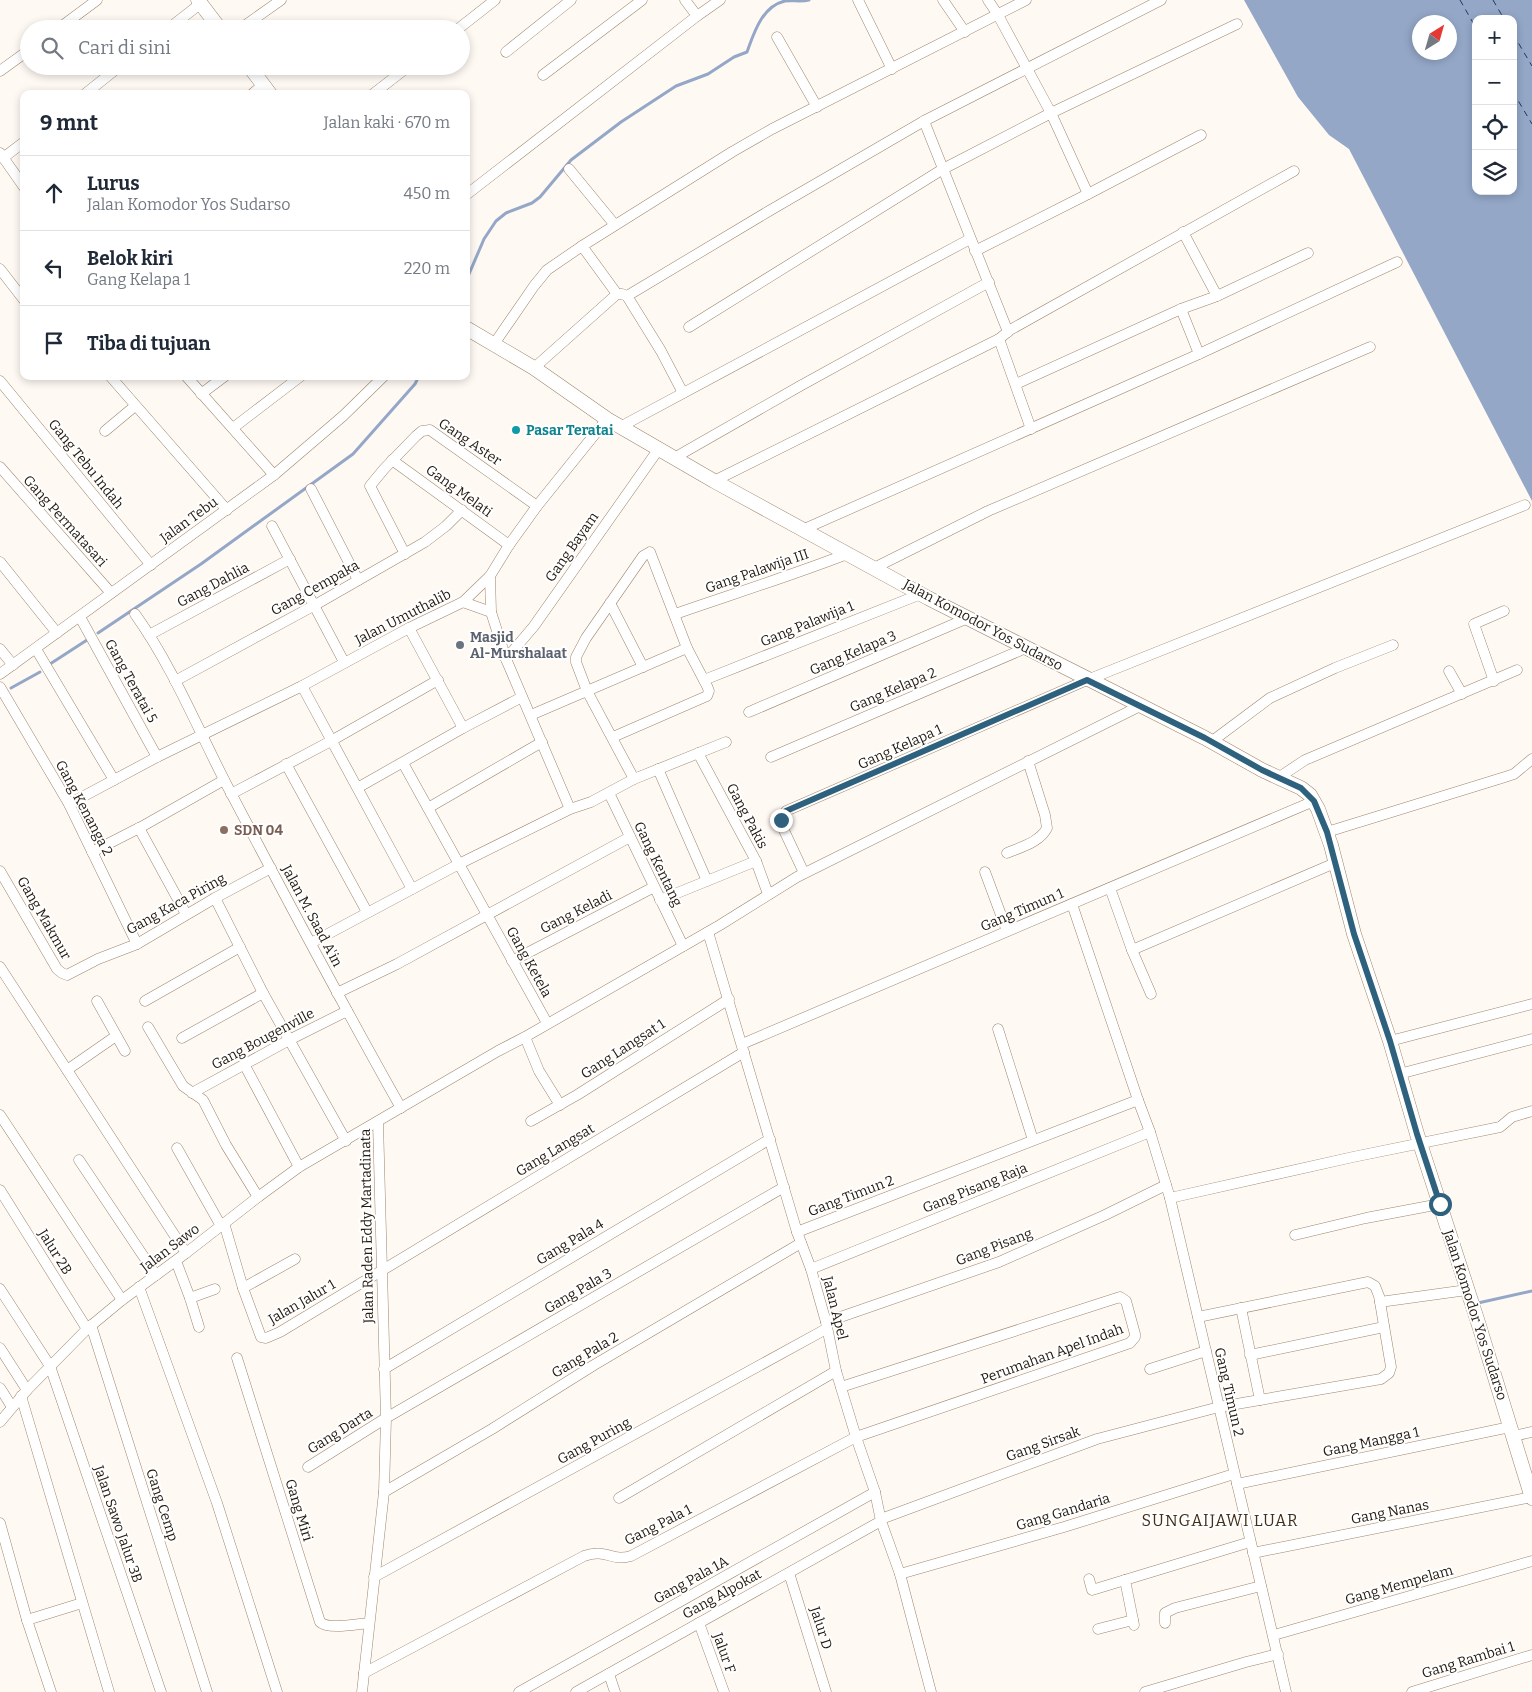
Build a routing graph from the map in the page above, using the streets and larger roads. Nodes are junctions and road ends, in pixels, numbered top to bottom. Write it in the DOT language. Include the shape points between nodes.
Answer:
graph roads {
  1 [pos="97,0"];
  2 [pos="280,0"];
  3 [pos="496,0"];
  4 [pos="571,0"];
  5 [pos="642,0"];
  6 [pos="685,0"];
  7 [pos="720,0"];
  8 [pos="858,0"];
  9 [pos="943,0"];
  10 [pos="988,0"];
  11 [pos="1026,0"];
  12 [pos="1161,0"];
  13 [pos="199,2"];
  14 [pos="998,15"];
  15 [pos="697,16"];
  16 [pos="70,20"];
  17 [pos="178,20"];
  18 [pos="213,20"];
  19 [pos="252,20"];
  20 [pos="470,20"];
  21 [pos="1237,24"];
  22 [pos="965,32"];
  23 [pos="777,37"];
  24 [pos="506,52"];
  25 [pos="20,57"];
  26 [pos="892,69"];
  27 [pos="1027,70"];
  28 [pos="0,71"];
  29 [pos="109,75"];
  30 [pos="254,75"];
  31 [pos="397,75"];
  32 [pos="543,75"];
  33 [pos="90,90"];
  34 [pos="261,90"];
  35 [pos="378,90"];
  36 [pos="817,107"];
  37 [pos="1051,113"];
  38 [pos="924,121"];
  39 [pos="1201,135"];
  40 [pos="20,144"];
  41 [pos="2,155"];
  42 [pos="569,169"];
  43 [pos="943,169"];
  44 [pos="1294,171"];
  45 [pos="20,180"];
  46 [pos="470,192"];
  47 [pos="1088,194"];
  48 [pos="616,225"];
  49 [pos="1183,232"];
  50 [pos="970,239"];
  51 [pos="582,246"];
  52 [pos="975,250"];
  53 [pos="1308,253"];
  54 [pos="1397,262"];
  55 [pos="0,270"];
  56 [pos="989,282"];
  57 [pos="617,294"];
  58 [pos="20,295"];
  59 [pos="627,296"];
  60 [pos="1217,296"];
  61 [pos="1181,309"];
  62 [pos="689,327"];
  63 [pos="470,330"];
  64 [pos="1004,335"];
  65 [pos="494,344"];
  66 [pos="1370,347"];
  67 [pos="1199,354"];
  68 [pos="534,368"];
  69 [pos="113,380"];
  70 [pos="189,380"];
  71 [pos="219,380"];
  72 [pos="296,380"];
  73 [pos="380,380"];
  74 [pos="0,381"];
  75 [pos="1016,384"];
  76 [pos="683,393"];
  77 [pos="201,394"];
  78 [pos="135,406"];
  79 [pos="607,420"];
  80 [pos="620,427"];
  81 [pos="233,428"];
  82 [pos="1030,429"];
  83 [pos="105,431"];
  84 [pos="658,450"];
  85 [pos="674,458"];
  86 [pos="392,460"];
  87 [pos="0,467"];
  88 [pos="274,475"];
  89 [pos="714,482"];
  90 [pos="311,489"];
  91 [pos="1525,505"];
  92 [pos="537,506"];
  93 [pos="227,510"];
  94 [pos="462,510"];
  95 [pos="272,526"];
  96 [pos="802,530"];
  97 [pos="510,545"];
  98 [pos="405,554"];
  99 [pos="847,554"];
  100 [pos="290,559"];
  101 [pos="0,562"];
  102 [pos="151,565"];
  103 [pos="874,568"];
  104 [pos="490,576"];
  105 [pos="358,580"];
  106 [pos="111,593"];
  107 [pos="921,594"];
  108 [pos="463,602"];
  109 [pos="610,603"];
  110 [pos="315,605"];
  111 [pos="1504,611"];
  112 [pos="491,612"];
  113 [pos="135,614"];
  114 [pos="675,614"];
  115 [pos="80,617"];
  116 [pos="968,618"];
  117 [pos="409,628"];
  118 [pos="57,633"];
  119 [pos="150,635"];
  120 [pos="1393,645"];
  121 [pos="687,648"];
  122 [pos="1026,648"];
  123 [pos="0,649"];
  124 [pos="36,649"];
  125 [pos="506,659"];
  126 [pos="344,662"];
  127 [pos="13,665"];
  128 [pos="643,667"];
  129 [pos="1449,670"];
  130 [pos="1517,670"];
  131 [pos="0,674"];
  132 [pos="438,680"];
  133 [pos="704,680"];
  134 [pos="1087,680"];
  135 [pos="175,681"];
  136 [pos="1494,681"];
  137 [pos="302,686"];
  138 [pos="0,687"];
  139 [pos="587,691"];
  140 [pos="1462,694"];
  141 [pos="522,697"];
  142 [pos="1140,706"];
  143 [pos="749,712"];
  144 [pos="531,715"];
  145 [pos="463,728"];
  146 [pos="203,735"];
  147 [pos="613,737"];
  148 [pos="331,741"];
  149 [pos="542,742"];
  150 [pos="726,742"];
  151 [pos="1211,742"];
  152 [pos="698,753"];
  153 [pos="157,757"];
  154 [pos="771,757"];
  155 [pos="1532,759"];
  156 [pos="1028,762"];
  157 [pos="403,763"];
  158 [pos="286,764"];
  159 [pos="658,769"];
  160 [pos="1278,778"];
  161 [pos="634,779"];
  162 [pos="114,780"];
  163 [pos="224,780"];
  164 [pos="359,787"];
  165 [pos="609,793"];
  166 [pos="231,794"];
  167 [pos="1314,801"];
  168 [pos="69,804"];
  169 [pos="428,808"];
  170 [pos="570,809"];
  171 [pos="139,828"];
  172 [pos="1327,832"];
  173 [pos="630,837"];
  174 [pos="92,852"];
  175 [pos="1007,853"];
  176 [pos="756,860"];
  177 [pos="1336,863"];
  178 [pos="459,864"];
  179 [pos="271,868"];
  180 [pos="0,871"];
  181 [pos="985,872"];
  182 [pos="804,873"];
  183 [pos="707,880"];
  184 [pos="654,887"];
  185 [pos="1110,888"];
  186 [pos="412,889"];
  187 [pos="768,894"];
  188 [pos="215,898"];
  189 [pos="660,900"];
  190 [pos="1072,904"];
  191 [pos="367,912"];
  192 [pos="186,914"];
  193 [pos="487,915"];
  194 [pos="1008,931"];
  195 [pos="708,932"];
  196 [pos="311,943"];
  197 [pos="137,944"];
  198 [pos="683,946"];
  199 [pos="240,947"];
  200 [pos="1132,950"];
  201 [pos="512,961"];
  202 [pos="0,967"];
  203 [pos="67,975"];
  204 [pos="263,993"];
  205 [pos="337,993"];
  206 [pos="1151,994"];
  207 [pos="729,998"];
  208 [pos="97,1001"];
  209 [pos="145,1001"];
  210 [pos="1532,1004"];
  211 [pos="347,1011"];
  212 [pos="547,1023"];
  213 [pos="148,1027"];
  214 [pos="998,1029"];
  215 [pos="116,1036"];
  216 [pos="525,1037"];
  217 [pos="182,1038"];
  218 [pos="290,1039"];
  219 [pos="1532,1039"];
  220 [pos="1390,1041"];
  221 [pos="743,1048"];
  222 [pos="125,1052"];
  223 [pos="244,1064"];
  224 [pos="67,1070"];
  225 [pos="1399,1074"];
  226 [pos="192,1093"];
  227 [pos="1138,1100"];
  228 [pos="560,1105"];
  229 [pos="401,1108"];
  230 [pos="1532,1111"];
  231 [pos="0,1115"];
  232 [pos="531,1121"];
  233 [pos="378,1122"];
  234 [pos="1150,1132"];
  235 [pos="770,1139"];
  236 [pos="346,1140"];
  237 [pos="1034,1140"];
  238 [pos="1421,1144"];
  239 [pos="177,1148"];
  240 [pos="79,1160"];
  241 [pos="299,1167"];
  242 [pos="1166,1186"];
  243 [pos="784,1187"];
  244 [pos="0,1190"];
  245 [pos="258,1197"];
  246 [pos="1170,1198"];
  247 [pos="1440,1204"];
  248 [pos="223,1224"];
  249 [pos="797,1232"];
  250 [pos="1295,1235"];
  251 [pos="802,1243"];
  252 [pos="186,1253"];
  253 [pos="295,1259"];
  254 [pos="176,1261"];
  255 [pos="811,1269"];
  256 [pos="382,1272"];
  257 [pos="156,1276"];
  258 [pos="139,1287"];
  259 [pos="243,1288"];
  260 [pos="0,1289"];
  261 [pos="215,1289"];
  262 [pos="1467,1290"];
  263 [pos="190,1298"];
  264 [pos="122,1300"];
  265 [pos="1380,1302"];
  266 [pos="1241,1308"];
  267 [pos="1198,1317"];
  268 [pos="826,1325"];
  269 [pos="89,1327"];
  270 [pos="199,1327"];
  271 [pos="1384,1327"];
  272 [pos="0,1348"];
  273 [pos="1206,1351"];
  274 [pos="1250,1354"];
  275 [pos="237,1358"];
  276 [pos="50,1366"];
  277 [pos="384,1369"];
  278 [pos="1150,1369"];
  279 [pos="836,1370"];
  280 [pos="841,1386"];
  281 [pos="0,1388"];
  282 [pos="24,1393"];
  283 [pos="1260,1400"];
  284 [pos="12,1407"];
  285 [pos="1219,1407"];
  286 [pos="386,1418"];
  287 [pos="0,1422"];
  288 [pos="1511,1431"];
  289 [pos="1532,1432"];
  290 [pos="856,1437"];
  291 [pos="308,1467"];
  292 [pos="1236,1479"];
  293 [pos="384,1492"];
  294 [pos="875,1492"];
  295 [pos="1532,1497"];
  296 [pos="619,1498"];
  297 [pos="881,1520"];
  298 [pos="0,1523"];
  299 [pos="1250,1542"];
  300 [pos="1253,1553"];
  301 [pos="1532,1561"];
  302 [pos="788,1573"];
  303 [pos="900,1574"];
  304 [pos="374,1577"];
  305 [pos="1089,1579"];
  306 [pos="1124,1580"];
  307 [pos="1261,1586"];
  308 [pos="82,1603"];
  309 [pos="27,1620"];
  310 [pos="368,1623"];
  311 [pos="699,1623"];
  312 [pos="1165,1623"];
  313 [pos="1098,1629"];
  314 [pos="1274,1634"];
  315 [pos="1278,1654"];
  316 [pos="1532,1655"];
  317 [pos="364,1673"];
  318 [pos="608,1674"];
  319 [pos="51,1692"];
  320 [pos="109,1692"];
  321 [pos="161,1692"];
  322 [pos="208,1692"];
  323 [pos="277,1692"];
  324 [pos="362,1692"];
  325 [pos="519,1692"];
  326 [pos="576,1692"];
  327 [pos="615,1692"];
  328 [pos="724,1692"];
  329 [pos="826,1692"];
  330 [pos="931,1692"];
  331 [pos="1145,1692"];
  332 [pos="1286,1692"];
  333 [pos="1412,1692"];
  1 -- 16 [label="street"];
  2 -- 19 [label="street"];
  3 -- 20 [label="street"];
  4 -- 24 [label="street"];
  5 -- 32 [label="street"];
  6 -- 15 [label="street"];
  7 -- 15 [label="street"];
  8 -- 26 [label="street"];
  9 -- 22 [label="street"];
  10 -- 14 [label="street"];
  11 -- 14 [label="street"];
  12 -- 27 [label="street"];
  13 -- 17 [label="street"];
  13 -- 18 [label="street"];
  14 -- 22 [label="street"];
  14 -- 27 [label="street"];
  15 -- 46 [label="street"];
  21 -- 37 [label="street"];
  22 -- 26 [label="street"];
  23 -- 36 [label="street"];
  25 -- 28 [label="street"];
  26 -- 36 [label="street"];
  27 -- 37 [label="street"];
  27 -- 38 [label="street"];
  29 -- 33 [label="street"];
  30 -- 34 [label="street"];
  31 -- 35 [label="street"];
  36 -- 48 [label="street" via="732,152"];
  37 -- 43 [label="street"];
  37 -- 47 [label="street"];
  38 -- 43 [label="street"];
  38 -- 59 [label="street"];
  39 -- 47 [label="street"];
  40 -- 41 [label="street"];
  41 -- 45 [label="street"];
  42 -- 48 [label="street"];
  43 -- 50 [label="street"];
  43 -- 62 [label="street"];
  44 -- 49 [label="street"];
  47 -- 52 [label="street"];
  48 -- 51 [label="street"];
  49 -- 60 [label="street"];
  49 -- 64 [label="street"];
  50 -- 52 [label="street"];
  50 -- 76 [label="street"];
  51 -- 57 [label="street"];
  51 -- 65 [label="street" via="548,270"];
  52 -- 56 [label="street"];
  53 -- 60 [label="street"];
  54 -- 67 [label="street"];
  55 -- 58 [label="street"];
  56 -- 64 [label="street"];
  56 -- 85 [label="street"];
  57 -- 59 [label="street"];
  57 -- 68 [label="street"];
  59 -- 76 [label="street"];
  60 -- 61 [label="street"];
  61 -- 67 [label="street"];
  61 -- 75 [label="street"];
  63 -- 65 [label="street, Jalan Komodor Yos Sudarso"];
  64 -- 75 [label="street"];
  64 -- 89 [label="street"];
  65 -- 68 [label="street, Jalan Komodor Yos Sudarso"];
  66 -- 103 [label="street" via="988,511"];
  67 -- 82 [label="street"];
  68 -- 79 [label="street, Jalan Komodor Yos Sudarso"];
  69 -- 78 [label="street"];
  70 -- 77 [label="street"];
  71 -- 77 [label="street"];
  72 -- 81 [label="street"];
  73 -- 88 [label="street, Jalan Tebu"];
  74 -- 102 [label="street, Gang Tebu Indah"];
  75 -- 82 [label="street"];
  76 -- 80 [label="street"];
  77 -- 81 [label="street"];
  78 -- 83 [label="street"];
  78 -- 93 [label="street"];
  79 -- 80 [label="street, Jalan Komodor Yos Sudarso"];
  79 -- 92 [label="street, Jalan Umuthalib"];
  80 -- 84 [label="street, Jalan Komodor Yos Sudarso"];
  81 -- 88 [label="street"];
  82 -- 96 [label="street"];
  84 -- 85 [label="street, Jalan Komodor Yos Sudarso"];
  84 -- 125 [label="street, Gang Bayam" via="534,626"];
  85 -- 89 [label="street, Jalan Komodor Yos Sudarso"];
  86 -- 92 [label="street, Gang Aster" via="422,431 430,430"];
  86 -- 94 [label="street, Gang Melati"];
  86 -- 98 [label="street, Gang Aster" via="370,488"];
  87 -- 106 [label="street, Gang Permatasari"];
  88 -- 93 [label="street, Jalan Tebu"];
  89 -- 96 [label="street, Jalan Komodor Yos Sudarso"];
  90 -- 105 [label="street"];
  91 -- 134 [label="street"];
  92 -- 97 [label="street, Jalan Umuthalib"];
  93 -- 102 [label="street, Jalan Tebu"];
  94 -- 97 [label="street, Gang Melati"];
  94 -- 98 [label="street, Gang Cempaka" via="434,536"];
  95 -- 100 [label="street"];
  96 -- 99 [label="street, Jalan Komodor Yos Sudarso"];
  97 -- 104 [label="street, Jalan Umuthalib"];
  98 -- 105 [label="street, Gang Cempaka"];
  99 -- 103 [label="street, Jalan Komodor Yos Sudarso"];
  99 -- 114 [label="street, Gang Palawija III"];
  100 -- 110 [label="street"];
  100 -- 119 [label="street, Gang Dahlia"];
  101 -- 118 [label="street"];
  102 -- 106 [label="street, Jalan Tebu"];
  103 -- 107 [label="street, Jalan Komodor Yos Sudarso"];
  104 -- 108 [label="street, Jalan Umuthalib"];
  104 -- 112 [label="street"];
  105 -- 110 [label="street, Gang Cempaka"];
  106 -- 115 [label="street, Jalan Tebu"];
  107 -- 116 [label="street, Jalan Komodor Yos Sudarso"];
  107 -- 133 [label="street, Gang Palawija 1"];
  108 -- 112 [label="street"];
  108 -- 117 [label="street, Jalan Umuthalib"];
  109 -- 114 [label="street" via="643,556 650,552"];
  109 -- 128 [label="street"];
  109 -- 139 [label="street" via="576,657"];
  110 -- 126 [label="street"];
  110 -- 135 [label="street, Gang Cempaka"];
  111 -- 136 [label="street" via="1474,624"];
  112 -- 125 [label="street"];
  113 -- 119 [label="street, Jalan M. Saad A'in"];
  114 -- 121 [label="street"];
  115 -- 118 [label="street, Jalan Tebu"];
  115 -- 153 [label="street, Gang Teratai 5"];
  116 -- 122 [label="street, Jalan Komodor Yos Sudarso"];
  116 -- 143 [label="street, Gang Kelapa 3"];
  117 -- 126 [label="street, Jalan Umuthalib"];
  117 -- 132 [label="street"];
  118 -- 124 [label="street, Jalan Tebu"];
  119 -- 135 [label="street, Jalan M. Saad A'in"];
  120 -- 151 [label="street" via="1270,698"];
  121 -- 128 [label="street"];
  121 -- 133 [label="street"];
  122 -- 134 [label="street, Jalan Komodor Yos Sudarso"];
  122 -- 154 [label="street, Gang Kelapa 2"];
  123 -- 127 [label="street"];
  124 -- 127 [label="street, Jalan Tebu"];
  124 -- 162 [label="street"];
  125 -- 141 [label="street"];
  126 -- 137 [label="street, Jalan Umuthalib"];
  127 -- 131 [label="street, Jalan Tebu"];
  128 -- 139 [label="street"];
  129 -- 140 [label="street"];
  130 -- 136 [label="street"];
  132 -- 145 [label="street"];
  132 -- 148 [label="street"];
  133 -- 147 [label="street" via="708,691 703,699"];
  134 -- 142 [label="street, Jalan Komodor Yos Sudarso"];
  134 -- 182 [label="street, Gang Kelapa 1" via="786,811 781,820 782,826"];
  135 -- 146 [label="street, Jalan M. Saad A'in"];
  136 -- 140 [label="street"];
  137 -- 146 [label="street, Jalan Umuthalib"];
  137 -- 148 [label="street"];
  138 -- 168 [label="street, Gang Kenanga 2"];
  139 -- 144 [label="street"];
  139 -- 147 [label="street"];
  140 -- 160 [label="street" via="1305,760"];
  141 -- 144 [label="street"];
  141 -- 145 [label="street"];
  142 -- 151 [label="street, Jalan Komodor Yos Sudarso"];
  142 -- 156 [label="street, Jalan Raden Eddy Martadinata"];
  144 -- 149 [label="street"];
  145 -- 157 [label="street"];
  146 -- 153 [label="street, Jalan Umuthalib"];
  146 -- 163 [label="street, Jalan M. Saad A'in"];
  147 -- 161 [label="street"];
  148 -- 158 [label="street"];
  148 -- 164 [label="street"];
  149 -- 169 [label="street"];
  149 -- 170 [label="street"];
  150 -- 152 [label="street"];
  151 -- 160 [label="street, Jalan Komodor Yos Sudarso"];
  152 -- 159 [label="street"];
  152 -- 176 [label="street, Gang Pakis"];
  153 -- 162 [label="street, Jalan Umuthalib"];
  155 -- 172 [label="street" via="1505,778"];
  156 -- 175 [label="street" via="1047,828 1038,840"];
  156 -- 182 [label="street, Jalan Raden Eddy Martadinata"];
  157 -- 164 [label="street"];
  157 -- 169 [label="street, Gang Ketela"];
  158 -- 166 [label="street"];
  158 -- 191 [label="street"];
  159 -- 161 [label="street"];
  159 -- 183 [label="street"];
  160 -- 167 [label="street, Jalan Komodor Yos Sudarso" via="1301,788"];
  161 -- 165 [label="street"];
  162 -- 168 [label="street, Jalan Umuthalib"];
  163 -- 166 [label="street, Jalan M. Saad A'in"];
  163 -- 171 [label="street"];
  164 -- 186 [label="street"];
  165 -- 170 [label="street"];
  165 -- 173 [label="street, Gang Kentang"];
  166 -- 179 [label="street, Jalan M. Saad A'in"];
  167 -- 172 [label="street, Jalan Komodor Yos Sudarso"];
  167 -- 185 [label="street, Gang Timun 1"];
  168 -- 174 [label="street, Gang Kenanga 2"];
  169 -- 178 [label="street, Gang Ketela"];
  170 -- 178 [label="street"];
  171 -- 174 [label="street"];
  171 -- 192 [label="street"];
  172 -- 177 [label="street, Jalan Komodor Yos Sudarso"];
  173 -- 184 [label="street, Gang Kentang"];
  173 -- 193 [label="street"];
  174 -- 197 [label="street, Gang Kenanga 2"];
  176 -- 183 [label="street"];
  176 -- 187 [label="street, Gang Pakis"];
  177 -- 200 [label="street"];
  177 -- 220 [label="street, Jalan Komodor Yos Sudarso" via="1354,934"];
  178 -- 186 [label="street"];
  178 -- 193 [label="street, Gang Ketela"];
  179 -- 188 [label="street, Gang Kaca Piring"];
  179 -- 196 [label="street, Jalan M. Saad A'in"];
  180 -- 203 [label="street, Gang Makmur" via="57,969"];
  181 -- 194 [label="street"];
  182 -- 187 [label="street, Jalan Raden Eddy Martadinata"];
  183 -- 189 [label="street"];
  184 -- 189 [label="street, Gang Kentang"];
  184 -- 201 [label="street, Gang Keladi"];
  185 -- 190 [label="street, Gang Timun 1"];
  185 -- 200 [label="street"];
  186 -- 191 [label="street"];
  187 -- 195 [label="street, Jalan Raden Eddy Martadinata"];
  188 -- 192 [label="street, Gang Kaca Piring"];
  188 -- 199 [label="street"];
  189 -- 198 [label="street, Gang Kentang"];
  190 -- 194 [label="street, Gang Timun 1"];
  190 -- 227 [label="street, Gang Timun 2"];
  191 -- 196 [label="street"];
  192 -- 197 [label="street, Gang Kaca Piring"];
  193 -- 201 [label="street, Gang Ketela"];
  193 -- 205 [label="street"];
  194 -- 221 [label="street, Gang Timun 1"];
  195 -- 198 [label="street, Jalan Raden Eddy Martadinata"];
  195 -- 207 [label="street, Jalan Apel"];
  196 -- 205 [label="street, Jalan M. Saad A'in"];
  197 -- 203 [label="street, Gang Kaca Piring"];
  198 -- 212 [label="street, Jalan Raden Eddy Martadinata"];
  199 -- 204 [label="street"];
  199 -- 209 [label="street"];
  200 -- 206 [label="street"];
  201 -- 212 [label="street, Gang Ketela"];
  202 -- 224 [label="street"];
  204 -- 217 [label="street"];
  204 -- 218 [label="street"];
  205 -- 211 [label="street, Jalan M. Saad A'in"];
  207 -- 221 [label="street, Jalan Apel"];
  207 -- 228 [label="street, Gang Langsat 1"];
  208 -- 215 [label="street"];
  210 -- 220 [label="street"];
  211 -- 218 [label="street, Gang Bougenville"];
  211 -- 229 [label="street, Jalan M. Saad A'in"];
  212 -- 216 [label="street, Jalan Raden Eddy Martadinata"];
  213 -- 226 [label="street" via="179,1081"];
  214 -- 237 [label="street"];
  215 -- 222 [label="street"];
  215 -- 224 [label="street"];
  216 -- 228 [label="street" via="539,1071"];
  216 -- 229 [label="street, Jalan Raden Eddy Martadinata"];
  218 -- 223 [label="street, Gang Bougenville"];
  218 -- 236 [label="street"];
  219 -- 225 [label="street"];
  220 -- 225 [label="street, Jalan Komodor Yos Sudarso"];
  221 -- 235 [label="street, Jalan Apel"];
  221 -- 256 [label="street, Gang Langsat"];
  223 -- 226 [label="street, Gang Bougenville"];
  223 -- 241 [label="street"];
  224 -- 252 [label="street"];
  225 -- 238 [label="street, Jalan Komodor Yos Sudarso"];
  226 -- 245 [label="street" via="203,1100"];
  227 -- 234 [label="street, Gang Timun 2"];
  227 -- 237 [label="street, Gang Timun 2"];
  228 -- 232 [label="street, Gang Langsat 1"];
  229 -- 233 [label="street, Jalan Raden Eddy Martadinata"];
  230 -- 238 [label="street" via="1512,1117 1500,1126"];
  231 -- 264 [label="street"];
  233 -- 236 [label="street, Jalan Sawo"];
  233 -- 256 [label="street, Jalan Raden Eddy Martadinata"];
  234 -- 242 [label="street, Gang Timun 2"];
  234 -- 255 [label="street, Gang Pisang Raja"];
  235 -- 243 [label="street, Jalan Apel"];
  235 -- 277 [label="street, Gang Pala 4"];
  236 -- 241 [label="street, Jalan Sawo"];
  237 -- 249 [label="street, Gang Timun 2"];
  238 -- 246 [label="street"];
  238 -- 247 [label="street, Jalan Komodor Yos Sudarso"];
  239 -- 248 [label="street, Jalan Jalur 1"];
  240 -- 257 [label="street"];
  241 -- 245 [label="street, Jalan Sawo"];
  242 -- 246 [label="street, Gang Timun 2"];
  242 -- 268 [label="street, Gang Pisang" via="999,1262"];
  243 -- 249 [label="street, Jalan Apel"];
  243 -- 286 [label="street, Gang Pala 3"];
  244 -- 269 [label="street, Jalur 2B"];
  245 -- 248 [label="street, Jalan Sawo"];
  246 -- 267 [label="street, Gang Timun 2"];
  247 -- 250 [label="street"];
  247 -- 262 [label="street, Jalan Komodor Yos Sudarso"];
  248 -- 252 [label="street, Jalan Sawo"];
  248 -- 259 [label="street, Jalan Jalur 1"];
  249 -- 251 [label="street, Jalan Apel"];
  251 -- 255 [label="street, Jalan Apel"];
  251 -- 293 [label="street, Gang Pala 2"];
  252 -- 254 [label="street, Jalan Sawo"];
  253 -- 259 [label="street"];
  254 -- 257 [label="street, Jalan Sawo"];
  254 -- 263 [label="street"];
  255 -- 268 [label="street, Jalan Apel"];
  256 -- 259 [label="street, Jalan Jalur 1" via="266,1338 261,1337"];
  256 -- 277 [label="street, Jalan Raden Eddy Martadinata"];
  257 -- 258 [label="street, Jalan Sawo"];
  258 -- 264 [label="street, Jalan Sawo"];
  258 -- 323 [label="street" via="217,1503"];
  260 -- 276 [label="street, Jalan Sawo Jalur 3B"];
  261 -- 263 [label="street"];
  262 -- 265 [label="street"];
  262 -- 288 [label="street, Jalan Komodor Yos Sudarso"];
  263 -- 270 [label="street"];
  264 -- 269 [label="street, Jalan Sawo"];
  265 -- 266 [label="street" via="1374,1286 1368,1282"];
  265 -- 271 [label="street, Gang Sirsak"];
  266 -- 267 [label="street"];
  266 -- 274 [label="street"];
  267 -- 273 [label="street, Gang Timun 2"];
  268 -- 279 [label="street, Jalan Apel"];
  268 -- 304 [label="street, Gang Puring"];
  269 -- 276 [label="street, Jalan Sawo"];
  269 -- 322 [label="street, Gang Cemp"];
  271 -- 274 [label="street"];
  271 -- 283 [label="street, Gang Sirsak" via="1391,1367 1381,1379"];
  272 -- 282 [label="street"];
  273 -- 278 [label="street"];
  273 -- 285 [label="street, Gang Timun 2"];
  274 -- 283 [label="street"];
  275 -- 310 [label="street, Gang Miri" via="320,1622 330,1626"];
  276 -- 282 [label="street, Jalan Sawo"];
  276 -- 321 [label="street, Jalan Sawo Jalur 3B"];
  277 -- 286 [label="street, Jalan Raden Eddy Martadinata"];
  279 -- 280 [label="street, Jalan Apel"];
  279 -- 296 [label="street"];
  280 -- 290 [label="street, Jalan Apel"];
  280 -- 290 [label="street, Perumahan Apel Indah" via="1117,1297 1126,1301 1135,1334 1130,1344"];
  281 -- 284 [label="street"];
  282 -- 284 [label="street, Jalan Sawo"];
  282 -- 308 [label="street"];
  283 -- 285 [label="street, Gang Sirsak"];
  284 -- 287 [label="street, Jalan Sawo"];
  285 -- 292 [label="street, Gang Timun 2"];
  285 -- 297 [label="street, Gang Sirsak" via="1097,1439"];
  286 -- 291 [label="street, Gang Darta"];
  286 -- 293 [label="street, Jalan Raden Eddy Martadinata"];
  288 -- 289 [label="street, Gang Mangga 1"];
  288 -- 292 [label="street, Gang Mangga 1"];
  288 -- 295 [label="street, Jalan Komodor Yos Sudarso"];
  290 -- 294 [label="street, Jalan Apel"];
  290 -- 317 [label="street, Gang Pala 1" via="631,1556 615,1557 599,1552 584,1556"];
  292 -- 299 [label="street, Gang Timun 2"];
  292 -- 303 [label="street, Gang Gandaria"];
  293 -- 304 [label="street, Jalan Raden Eddy Martadinata"];
  294 -- 297 [label="street, Jalan Apel"];
  294 -- 325 [label="street, Gang Pala 1A"];
  295 -- 300 [label="street, Gang Nanas"];
  297 -- 302 [label="street, Gang Alpokat"];
  297 -- 303 [label="street, Jalan Apel"];
  298 -- 309 [label="street"];
  299 -- 300 [label="street, Gang Timun 2"];
  299 -- 306 [label="street"];
  300 -- 307 [label="street, Gang Timun 2"];
  301 -- 314 [label="street, Gang Mempelam"];
  302 -- 311 [label="street, Gang Alpokat"];
  302 -- 329 [label="street, Jalur D"];
  303 -- 330 [label="street, Jalan Apel"];
  304 -- 310 [label="street, Jalan Raden Eddy Martadinata"];
  305 -- 306 [label="street" via="1092,1590"];
  306 -- 313 [label="street" via="1133,1623"];
  307 -- 312 [label="street" via="1175,1608 1165,1613"];
  307 -- 314 [label="street, Gang Timun 2"];
  308 -- 309 [label="street"];
  308 -- 320 [label="street"];
  309 -- 319 [label="street"];
  310 -- 317 [label="street, Jalan Raden Eddy Martadinata"];
  311 -- 318 [label="street, Gang Alpokat"];
  311 -- 328 [label="street, Jalur F"];
  314 -- 315 [label="street, Gang Timun 2"];
  315 -- 331 [label="street"];
  315 -- 332 [label="street, Gang Timun 2"];
  316 -- 333 [label="street, Gang Rambai 1"];
  317 -- 324 [label="street, Jalan Raden Eddy Martadinata"];
  318 -- 326 [label="street, Gang Alpokat"];
  318 -- 327 [label="street"];
}
